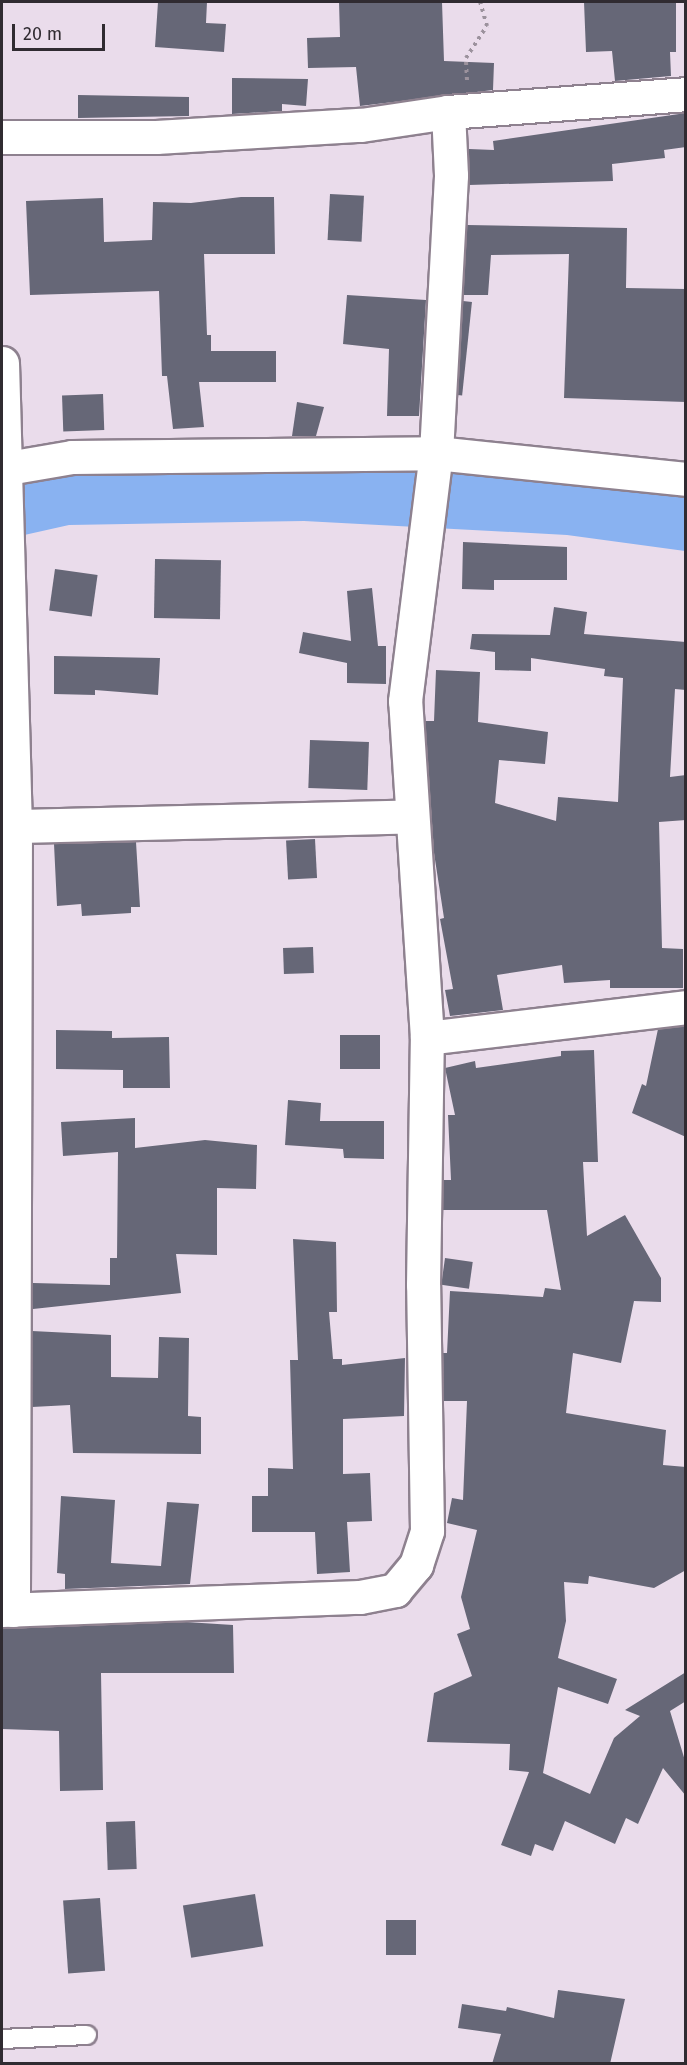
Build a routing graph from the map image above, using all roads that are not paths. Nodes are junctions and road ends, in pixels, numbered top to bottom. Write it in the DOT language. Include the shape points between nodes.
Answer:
graph roads {
  1 [pos="686,94"];
  2 [pos="458,111"];
  3 [pos="2,137"];
  4 [pos="2,363"];
  5 [pos="436,453"];
  6 [pos="2,469"];
  7 [pos="686,479"];
  8 [pos="7,785"];
  9 [pos="411,816"];
  10 [pos="15,826"];
  11 [pos="686,1007"];
  12 [pos="427,1038"];
  13 [pos="7,1610"];
  14 [pos="87,2035"];
  15 [pos="2,2039"];
  1 -- 2 [label="street"];
  2 -- 3 [label="street" via="361,125 156,137"];
  2 -- 5 [label="street"];
  4 -- 6 [label="street"];
  5 -- 6 [label="street" via="72,457"];
  5 -- 7 [label="street"];
  5 -- 9 [label="street" via="405,701"];
  6 -- 8 [label="street"];
  8 -- 10 [label="street"];
  9 -- 10 [label="street"];
  9 -- 12 [label="street"];
  10 -- 13 [label="street"];
  11 -- 12 [label="street"];
  12 -- 13 [label="street" via="423,1285 427,1531 416,1565 394,1590 360,1597"];
  14 -- 15 [label="lane"];
}
